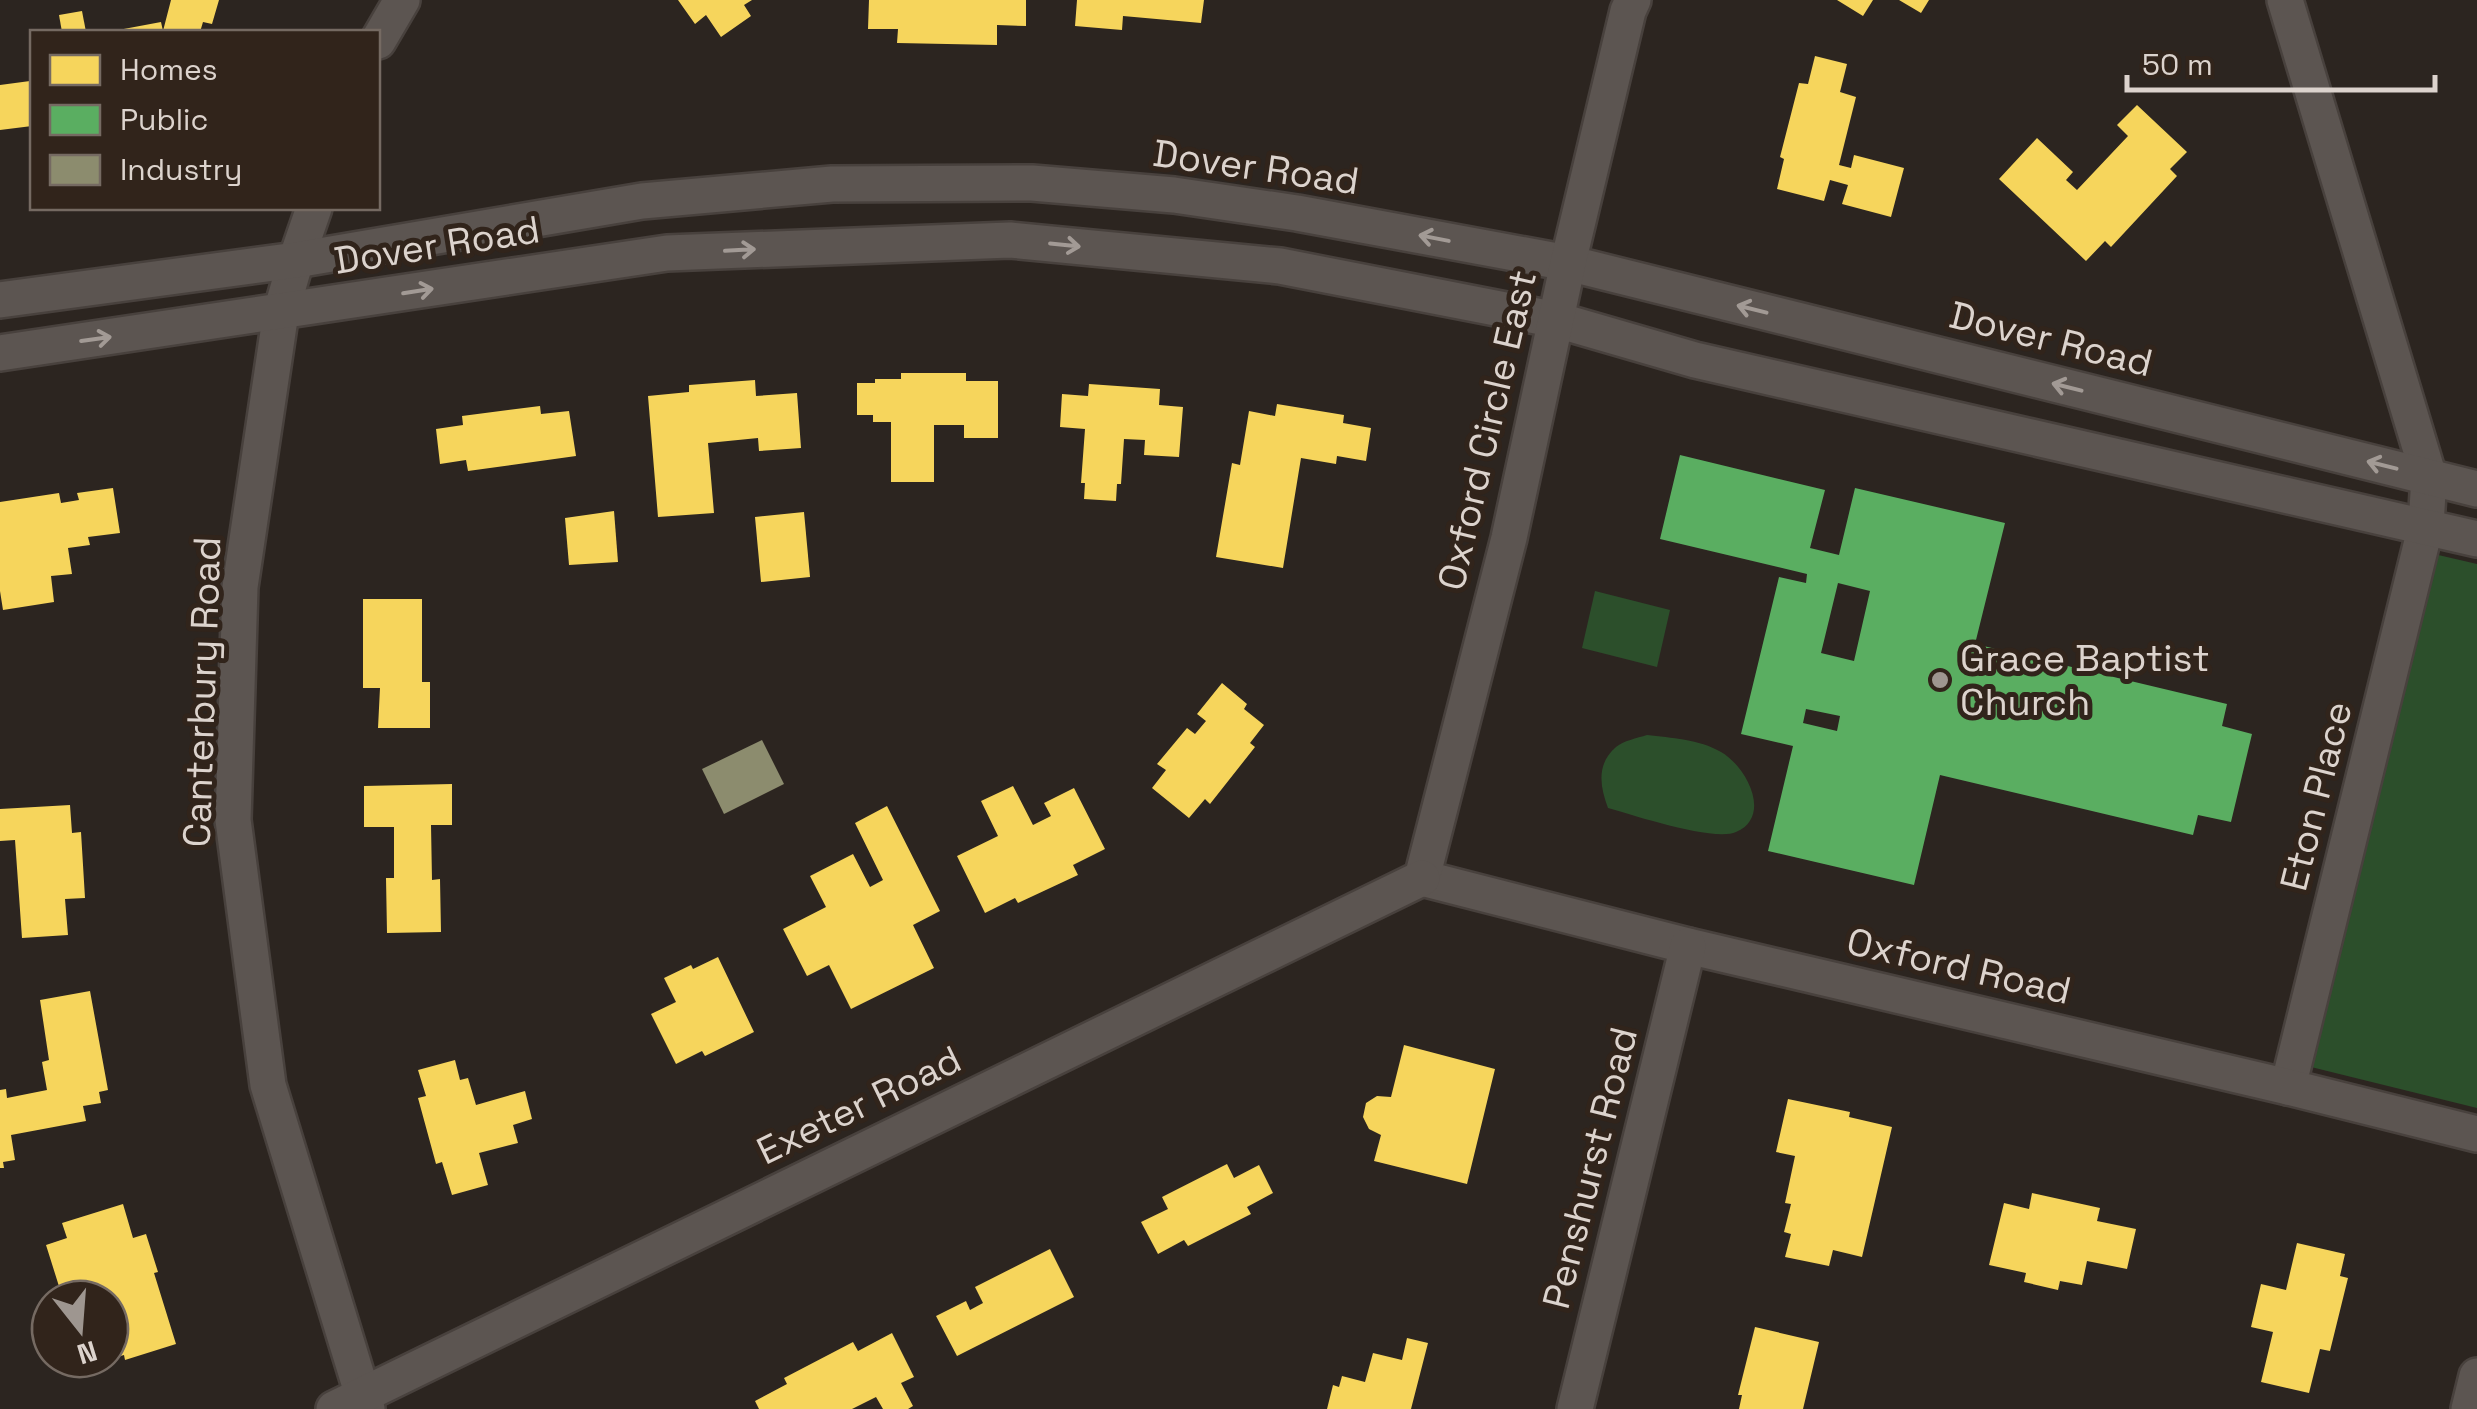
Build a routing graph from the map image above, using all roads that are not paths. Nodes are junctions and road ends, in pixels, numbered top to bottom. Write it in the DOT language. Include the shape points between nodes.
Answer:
graph roads {
  1 [pos="370,0"];
  2 [pos="402,0"];
  3 [pos="1633,0"];
  4 [pos="2285,0"];
  5 [pos="366,30"];
  6 [pos="380,37"];
  7 [pos="313,210"];
  8 [pos="296,260"];
  9 [pos="1568,263"];
  10 [pos="0,300"];
  11 [pos="281,312"];
  12 [pos="1557,320"];
  13 [pos="0,353"];
  14 [pos="2429,477"];
  15 [pos="2477,489"];
  16 [pos="2426,525"];
  17 [pos="2477,538"];
  18 [pos="1422,878"];
  19 [pos="1688,946"];
  20 [pos="2288,1087"];
  21 [pos="2477,1134"];
  22 [pos="2477,1376"];
  23 [pos="354,1404"];
  24 [pos="1575,1409"];
  25 [pos="2469,1409"];
  1 -- 5 [label="street"];
  2 -- 6 [label="street"];
  3 -- 9 [label="street, Oxford Circle East"];
  4 -- 14 [label="street"];
  7 -- 8 [label="street, Canterbury Road"];
  9 -- 8 [label="street, Dover Road, one-way" via="1296,213 1032,183 832,184 642,202"];
  8 -- 10 [label="street, Dover Road"];
  8 -- 11 [label="street, Canterbury Road"];
  9 -- 12 [label="street, Oxford Circle East"];
  14 -- 9 [label="street, Dover Road, one-way"];
  11 -- 12 [label="street, Dover Road, one-way" via="666,253 1010,240 1280,266"];
  13 -- 11 [label="street, Dover Road, one-way"];
  11 -- 23 [label="street, Canterbury Road" via="240,587 233,820 268,1085"];
  12 -- 16 [label="street, Dover Road" via="1695,360"];
  12 -- 18 [label="street, Oxford Circle East"];
  14 -- 15 [label="street, Dover Road"];
  14 -- 16 [label="street, Eton Place"];
  16 -- 17 [label="street, Dover Road"];
  16 -- 20 [label="street, Eton Place"];
  18 -- 19 [label="street, Oxford Road"];
  18 -- 23 [label="street, Exeter Road"];
  19 -- 20 [label="street, Oxford Road"];
  19 -- 24 [label="street, Penshurst Road"];
  20 -- 21 [label="street, Oxford Road"];
  22 -- 25 [label="street"];
}
